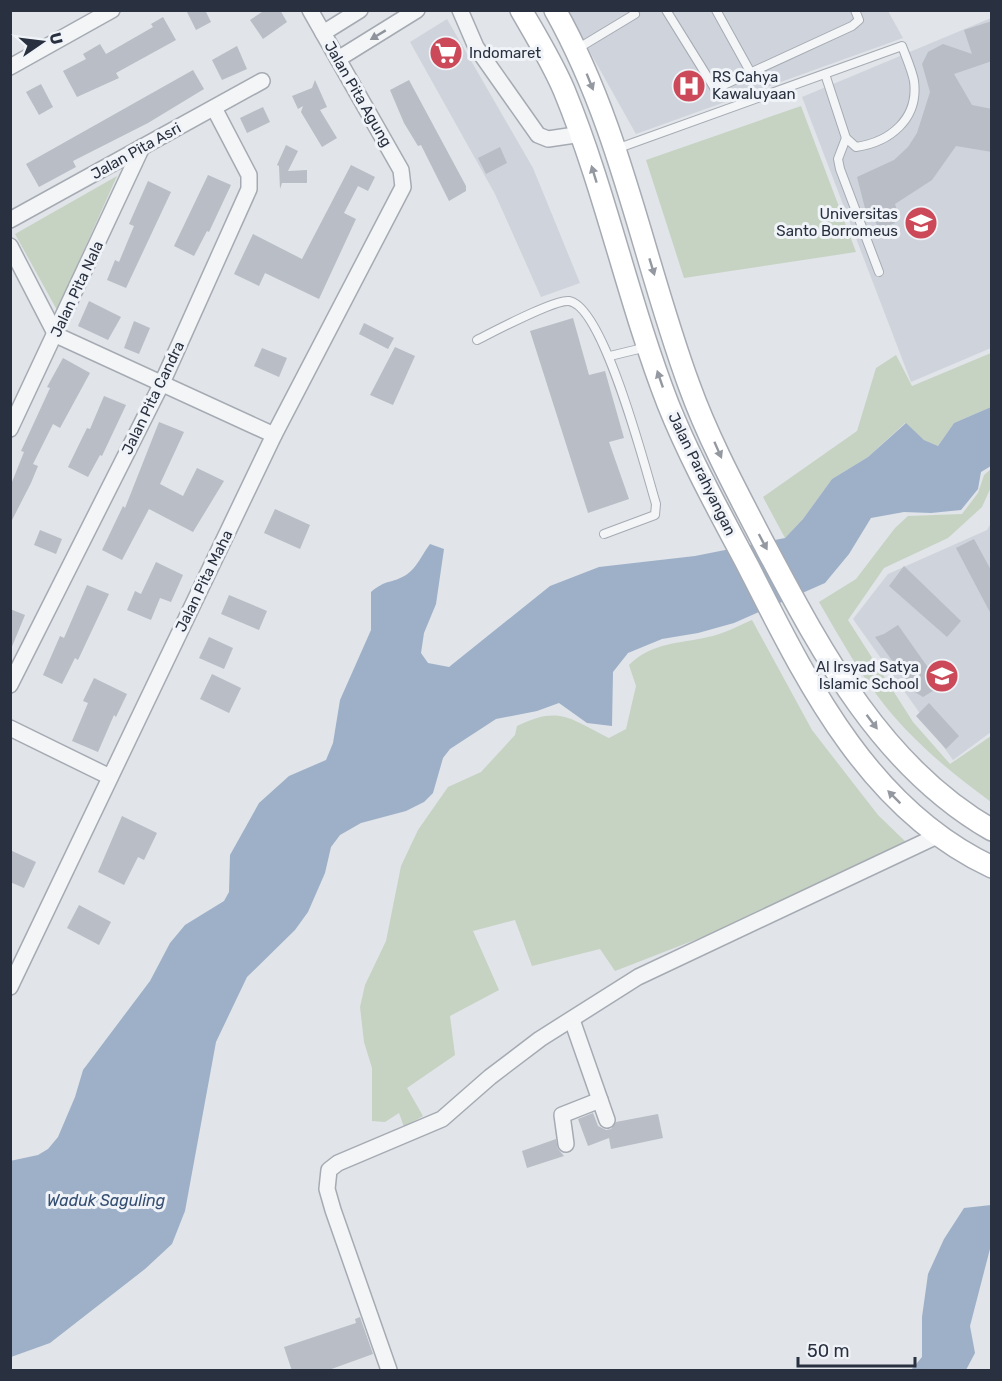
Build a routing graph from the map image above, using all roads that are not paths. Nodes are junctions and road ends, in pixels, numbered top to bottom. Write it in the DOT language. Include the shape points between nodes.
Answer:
graph roads {
  1 [pos="112,10"];
  2 [pos="310,10"];
  3 [pos="360,10"];
  4 [pos="417,10"];
  5 [pos="460,10"];
  6 [pos="521,10"];
  7 [pos="555,10"];
  8 [pos="666,10"];
  9 [pos="716,10"];
  10 [pos="855,10"];
  11 [pos="637,12"];
  12 [pos="323,33"];
  13 [pos="577,49"];
  14 [pos="338,59"];
  15 [pos="10,67"];
  16 [pos="825,74"];
  17 [pos="752,75"];
  18 [pos="262,81"];
  19 [pos="214,108"];
  20 [pos="582,134"];
  21 [pos="846,138"];
  22 [pos="142,147"];
  23 [pos="616,149"];
  24 [pos="404,179"];
  25 [pos="633,206"];
  26 [pos="606,212"];
  27 [pos="10,220"];
  28 [pos="10,246"];
  29 [pos="879,272"];
  30 [pos="56,335"];
  31 [pos="477,340"];
  32 [pos="649,346"];
  33 [pos="610,356"];
  34 [pos="162,383"];
  35 [pos="10,429"];
  36 [pos="274,435"];
  37 [pos="604,534"];
  38 [pos="10,685"];
  39 [pos="10,728"];
  40 [pos="110,777"];
  41 [pos="969,817"];
  42 [pos="992,830"];
  43 [pos="944,841"];
  44 [pos="992,867"];
  45 [pos="10,987"];
  46 [pos="572,1020"];
  47 [pos="600,1100"];
  48 [pos="607,1120"];
  49 [pos="566,1144"];
  50 [pos="389,1371"];
  1 -- 15 [label="street"];
  2 -- 12 [label="street, Jalan Pita Agung"];
  3 -- 12 [label="street"];
  4 -- 14 [label="street, one-way"];
  5 -- 20 [label="street" via="476,47 538,135 548,138"];
  6 -- 20 [label="main road, Jalan Parahyangan" via="562,86"];
  7 -- 13 [label="main road, Jalan Parahyangan"];
  8 -- 17 [label="lane" via="714,89"];
  9 -- 17 [label="lane"];
  10 -- 17 [label="lane" via="859,20 852,26"];
  11 -- 13 [label="lane"];
  12 -- 14 [label="street, Jalan Pita Agung"];
  13 -- 23 [label="main road, Jalan Parahyangan, one-way"];
  14 -- 24 [label="street, Jalan Pita Agung"];
  16 -- 21 [label="lane"];
  16 -- 21 [label="lane" via="902,46 909,65 914,81 913,101 901,125 885,140 871,145 856,147"];
  16 -- 23 [label="lane"];
  18 -- 19 [label="street, Jalan Pita Asri"];
  19 -- 22 [label="street, Jalan Pita Asri"];
  19 -- 34 [label="street, Jalan Pita Candra" via="250,182"];
  26 -- 20 [label="main road, Jalan Parahyangan, one-way"];
  21 -- 29 [label="lane" via="838,159 840,170"];
  22 -- 27 [label="street, Jalan Pita Asri"];
  22 -- 30 [label="street, Jalan Pita Nala"];
  23 -- 25 [label="main road, Jalan Parahyangan"];
  24 -- 36 [label="street, Jalan Pita Maha"];
  25 -- 26 [label="main road"];
  25 -- 41 [label="main road, Jalan Parahyangan, one-way" via="689,387 736,490 815,640 872,723 908,765"];
  26 -- 32 [label="main road, Jalan Parahyangan"];
  28 -- 30 [label="street"];
  30 -- 34 [label="street"];
  30 -- 35 [label="street, Jalan Pita Nala"];
  31 -- 33 [label="lane" via="568,301 578,304"];
  32 -- 33 [label="lane"];
  43 -- 32 [label="main road, Jalan Parahyangan, one-way" via="896,800 865,766 811,689 718,509 669,405"];
  33 -- 37 [label="lane" via="656,504 654,515"];
  34 -- 36 [label="street"];
  34 -- 38 [label="street, Jalan Pita Candra"];
  36 -- 40 [label="street, Jalan Pita Maha"];
  39 -- 40 [label="street"];
  40 -- 45 [label="street, Jalan Pita Maha"];
  41 -- 42 [label="main road, Jalan Parahyangan"];
  41 -- 43 [label="main road"];
  43 -- 44 [label="main road, Jalan Parahyangan"];
  43 -- 46 [label="street" via="638,977"];
  46 -- 47 [label="street"];
  46 -- 50 [label="street" via="490,1077 442,1119 329,1170 327,1190"];
  47 -- 48 [label="street"];
  47 -- 49 [label="street" via="562,1114"];
}
